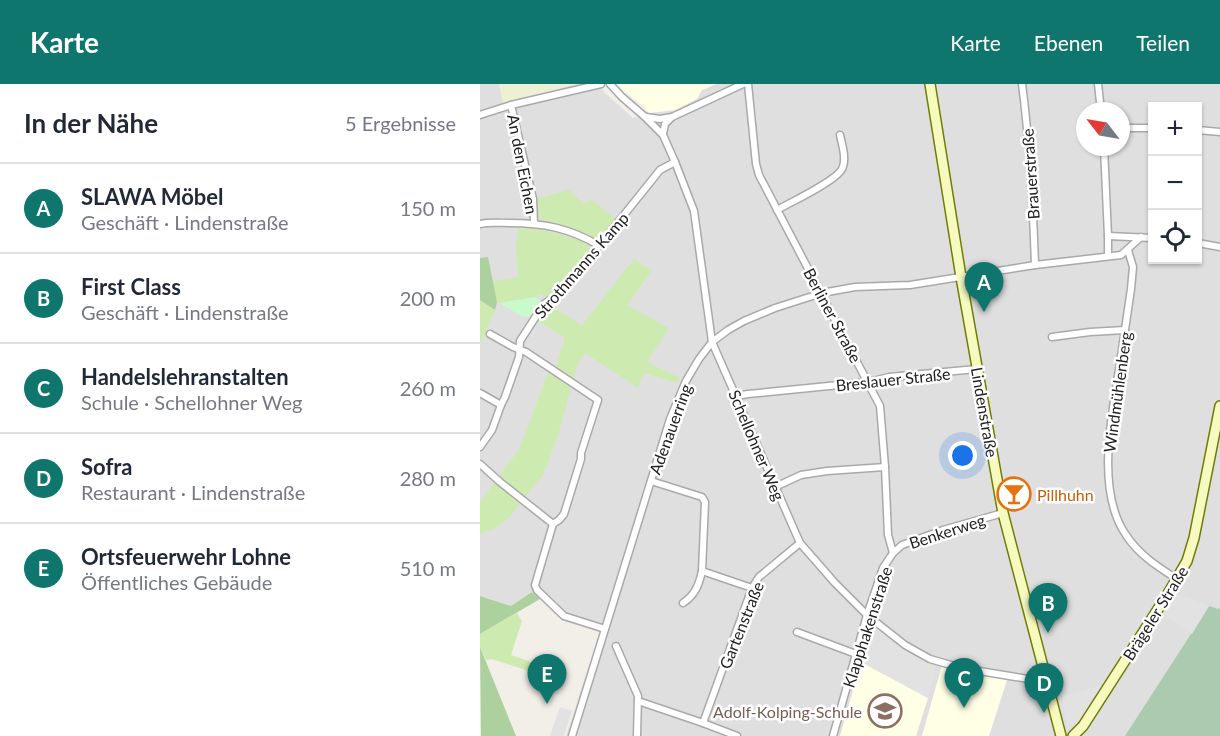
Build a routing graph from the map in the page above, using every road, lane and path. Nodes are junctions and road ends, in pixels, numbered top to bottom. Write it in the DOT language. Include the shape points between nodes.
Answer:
graph roads {
  1 [pos="601,84"];
  2 [pos="610,84"];
  3 [pos="743,84"];
  4 [pos="748,84"];
  5 [pos="930,84"];
  6 [pos="1022,84"];
  7 [pos="1098,84"];
  8 [pos="1100,102"];
  9 [pos="511,105"];
  10 [pos="480,116"];
  11 [pos="644,116"];
  12 [pos="672,117"];
  13 [pos="1130,128"];
  14 [pos="1148,128"];
  15 [pos="1202,130"];
  16 [pos="1220,132"];
  17 [pos="663,135"];
  18 [pos="840,135"];
  19 [pos="1104,156"];
  20 [pos="675,162"];
  21 [pos="777,210"];
  22 [pos="534,223"];
  23 [pos="480,224"];
  24 [pos="1108,236"];
  25 [pos="1142,237"];
  26 [pos="1148,238"];
  27 [pos="1202,244"];
  28 [pos="600,246"];
  29 [pos="1220,247"];
  30 [pos="1128,250"];
  31 [pos="1108,256"];
  32 [pos="1035,265"];
  33 [pos="961,277"];
  34 [pos="822,293"];
  35 [pos="1125,330"];
  36 [pos="490,334"];
  37 [pos="1052,337"];
  38 [pos="712,342"];
  39 [pos="519,349"];
  40 [pos="977,369"];
  41 [pos="869,382"];
  42 [pos="480,393"];
  43 [pos="736,396"];
  44 [pos="501,405"];
  45 [pos="1220,406"];
  46 [pos="480,447"];
  47 [pos="480,464"];
  48 [pos="885,467"];
  49 [pos="651,481"];
  50 [pos="775,487"];
  51 [pos="1003,513"];
  52 [pos="553,524"];
  53 [pos="800,543"];
  54 [pos="893,553"];
  55 [pos="702,571"];
  56 [pos="1177,579"];
  57 [pos="753,588"];
  58 [pos="683,603"];
  59 [pos="867,615"];
  60 [pos="605,629"];
  61 [pos="797,632"];
  62 [pos="616,646"];
  63 [pos="856,654"];
  64 [pos="1046,682"];
  65 [pos="638,701"];
  66 [pos="703,723"];
  67 [pos="572,736"];
  68 [pos="637,736"];
  69 [pos="737,736"];
  70 [pos="833,736"];
  71 [pos="1061,736"];
  72 [pos="1073,736"];
  1 -- 9 [label="street"];
  2 -- 11 [label="street, Schellohner Weg"];
  3 -- 12 [label="street"];
  4 -- 21 [label="street, Berliner Straße" via="756,164"];
  5 -- 33 [label="street, Lindenstraße"];
  6 -- 32 [label="street, Brauerstraße"];
  7 -- 8 [label="street"];
  9 -- 10 [label="street"];
  9 -- 22 [label="street, An den Eichen" via="533,199"];
  11 -- 12 [label="street"];
  11 -- 17 [label="street, Schellohner Weg"];
  12 -- 17 [label="street" via="664,124"];
  13 -- 14 [label="street"];
  15 -- 16 [label="street"];
  17 -- 20 [label="street, Schellohner Weg"];
  18 -- 21 [label="street" via="842,169 834,178"];
  19 -- 24 [label="street"];
  20 -- 28 [label="street, Strothmanns Kamp" via="660,170"];
  20 -- 38 [label="street, Schellohner Weg" via="694,211"];
  21 -- 34 [label="street, Berliner Straße"];
  22 -- 23 [label="street"];
  22 -- 28 [label="street" via="572,232"];
  24 -- 25 [label="street"];
  24 -- 31 [label="street"];
  25 -- 26 [label="street"];
  25 -- 30 [label="street"];
  27 -- 29 [label="street"];
  28 -- 39 [label="street, Strothmanns Kamp" via="562,292 544,304 520,341"];
  30 -- 31 [label="street, Adenauerring"];
  30 -- 35 [label="street, Windmühlenberg" via="1133,267"];
  31 -- 32 [label="street, Adenauerring"];
  32 -- 33 [label="street, Adenauerring"];
  33 -- 34 [label="street, Adenauerring"];
  33 -- 40 [label="street, Lindenstraße"];
  34 -- 38 [label="street, Adenauerring" via="744,321"];
  34 -- 41 [label="street, Berliner Straße"];
  35 -- 37 [label="street"];
  35 -- 56 [label="street, Windmühlenberg" via="1108,442 1111,496 1124,533 1152,563"];
  36 -- 39 [label="street"];
  38 -- 43 [label="street, Schellohner Weg"];
  38 -- 49 [label="street, Adenauerring" via="686,381"];
  39 -- 44 [label="street, Strothmanns Kamp"];
  39 -- 52 [label="street" via="598,400 564,514"];
  40 -- 41 [label="street, Breslauer Straße"];
  40 -- 51 [label="street, Lindenstraße"];
  41 -- 43 [label="street, Breslauer Straße"];
  41 -- 48 [label="street, Berliner Straße" via="880,406"];
  42 -- 44 [label="street"];
  43 -- 50 [label="street, Schellohner Weg"];
  44 -- 46 [label="street, Strothmanns Kamp" via="492,430"];
  45 -- 56 [label="street, Brägeler Straße" via="1192,549"];
  47 -- 52 [label="street"];
  48 -- 50 [label="street" via="801,475"];
  48 -- 54 [label="street, Berliner Straße" via="888,535"];
  49 -- 55 [label="street" via="702,497 705,502"];
  49 -- 60 [label="street, Adenauerring"];
  50 -- 53 [label="street, Schellohner Weg"];
  51 -- 54 [label="street, Benkerweg" via="943,530 902,545"];
  51 -- 64 [label="street, Lindenstraße"];
  52 -- 60 [label="street" via="535,585 537,590 564,616"];
  53 -- 57 [label="street, Gartenstraße" via="759,577"];
  53 -- 59 [label="street, Schellohner Weg"];
  54 -- 59 [label="street, Klapphakenstraße" via="883,568"];
  55 -- 57 [label="street"];
  55 -- 58 [label="street" via="691,597"];
  56 -- 72 [label="street, Brägeler Straße"];
  57 -- 66 [label="street, Gartenstraße"];
  59 -- 63 [label="street, Klapphakenstraße"];
  59 -- 64 [label="street, Schellohner Weg" via="905,645 930,658 961,668"];
  60 -- 67 [label="street, Adenauerring"];
  61 -- 63 [label="street"];
  62 -- 65 [label="street"];
  63 -- 70 [label="street, Klapphakenstraße"];
  64 -- 71 [label="street, Lindenstraße"];
  65 -- 66 [label="street"];
  65 -- 68 [label="street"];
  66 -- 69 [label="street"];
}
